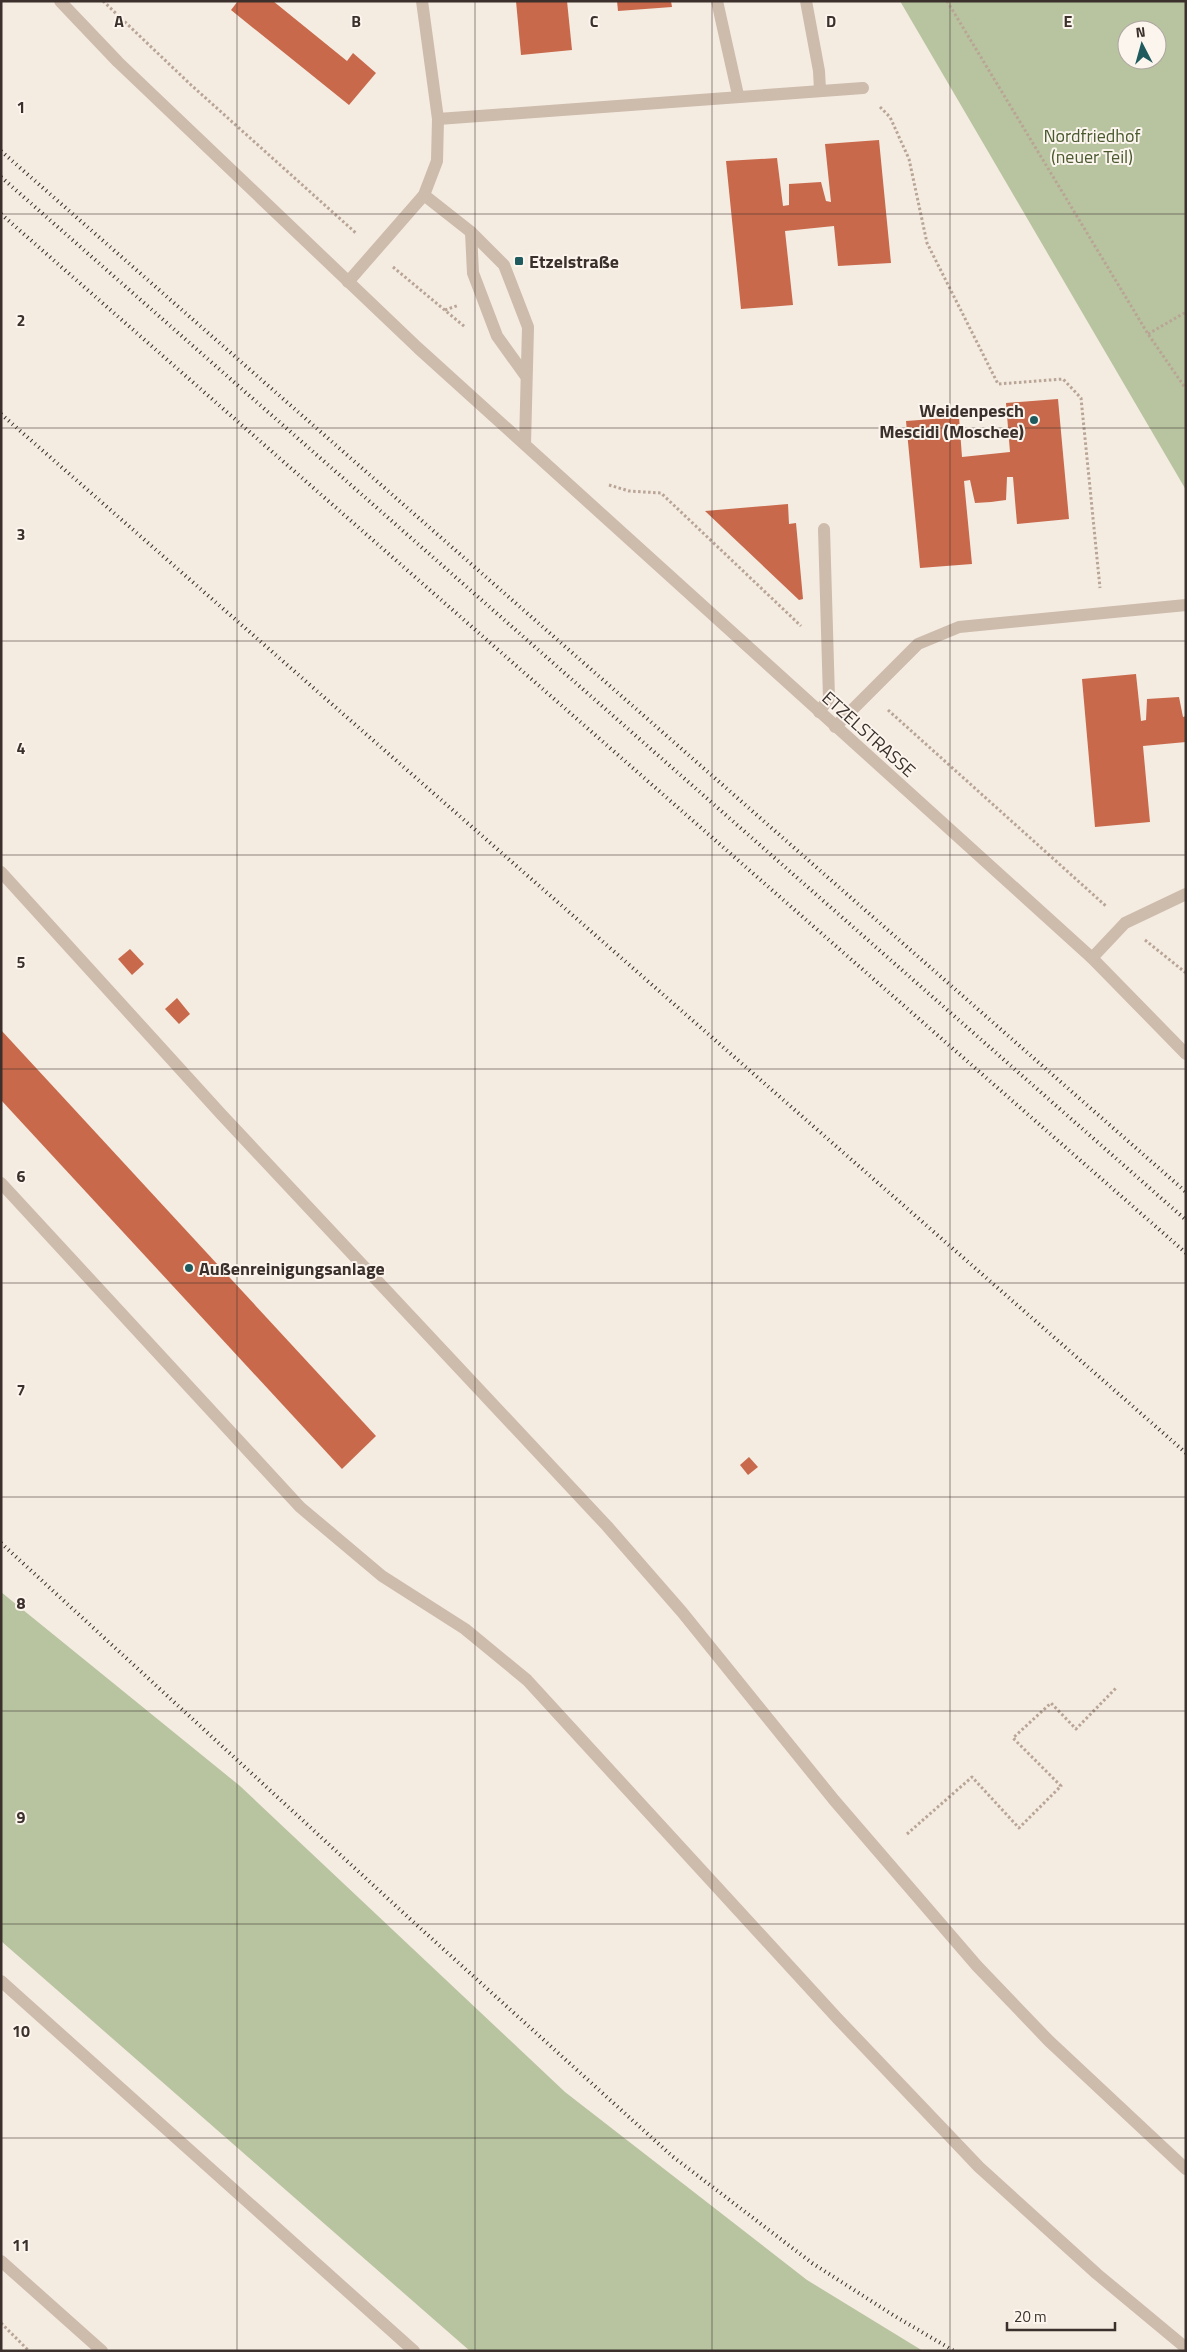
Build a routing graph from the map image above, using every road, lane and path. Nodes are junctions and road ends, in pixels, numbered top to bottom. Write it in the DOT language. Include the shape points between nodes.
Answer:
graph roads {
  1 [pos="60,1"];
  2 [pos="103,1"];
  3 [pos="422,1"];
  4 [pos="717,1"];
  5 [pos="806,1"];
  6 [pos="947,1"];
  7 [pos="863,88"];
  8 [pos="820,90"];
  9 [pos="738,95"];
  10 [pos="438,119"];
  11 [pos="424,195"];
  12 [pos="471,232"];
  13 [pos="375,251"];
  14 [pos="348,282"];
  15 [pos="1186,312"];
  16 [pos="468,330"];
  17 [pos="1148,334"];
  18 [pos="525,374"];
  19 [pos="1186,389"];
  20 [pos="525,444"];
  21 [pos="602,483"];
  22 [pos="824,529"];
  23 [pos="1186,604"];
  24 [pos="1102,613"];
  25 [pos="828,652"];
  26 [pos="868,692"];
  27 [pos="819,712"];
  28 [pos="835,727"];
  29 [pos="1,872"];
  30 [pos="1186,894"];
  31 [pos="1125,923"];
  32 [pos="1092,958"];
  33 [pos="1186,973"];
  34 [pos="1186,1054"];
  35 [pos="1,1183"];
  36 [pos="1117,1687"];
  37 [pos="907,1834"];
  38 [pos="1,1981"];
  39 [pos="1186,2168"];
  40 [pos="1,2261"];
  41 [pos="1,2323"];
  42 [pos="1186,2348"];
  43 [pos="29,2351"];
  44 [pos="102,2351"];
  45 [pos="414,2351"];
  1 -- 14 [label="street, ETZELSTRASSE" via="118,62"];
  2 -- 13 [label="path"];
  3 -- 10 [label="street"];
  4 -- 9 [label="street"];
  5 -- 8 [label="street"];
  6 -- 17 [label="path"];
  7 -- 8 [label="street"];
  7 -- 24 [label="path" via="890,117 909,158 927,243 998,384 1063,379 1082,398"];
  8 -- 9 [label="street"];
  9 -- 10 [label="street"];
  10 -- 11 [label="street" via="437,161"];
  11 -- 12 [label="street"];
  11 -- 13 [label="street"];
  12 -- 18 [label="street" via="473,273 497,336"];
  12 -- 18 [label="street" via="504,265 528,327"];
  13 -- 14 [label="street"];
  13 -- 16 [label="path"];
  14 -- 20 [label="street, ETZELSTRASSE"];
  15 -- 17 [label="path"];
  17 -- 19 [label="path"];
  18 -- 20 [label="street"];
  20 -- 27 [label="street, ETZELSTRASSE"];
  21 -- 25 [label="path" via="629,490 661,492"];
  22 -- 25 [label="street"];
  23 -- 24 [label="street"];
  24 -- 26 [label="street" via="959,627 918,644"];
  25 -- 27 [label="street" via="829,698"];
  26 -- 28 [label="street"];
  26 -- 31 [label="path"];
  27 -- 28 [label="street, ETZELSTRASSE"];
  28 -- 32 [label="street, ETZELSTRASSE"];
  29 -- 39 [label="street" via="221,1114 607,1526 682,1612 834,1800 977,1966 1050,2041"];
  30 -- 31 [label="street"];
  31 -- 32 [label="street"];
  31 -- 33 [label="path"];
  32 -- 34 [label="street, ETZELSTRASSE"];
  35 -- 42 [label="street" via="300,1507 382,1576 465,1629 527,1680 837,2018 980,2166 1097,2274"];
  36 -- 37 [label="path" via="1076,1729 1051,1702 1013,1738 1061,1786 1020,1828 972,1777"];
  38 -- 45 [label="street"];
  40 -- 44 [label="street"];
  41 -- 43 [label="path"];
}
